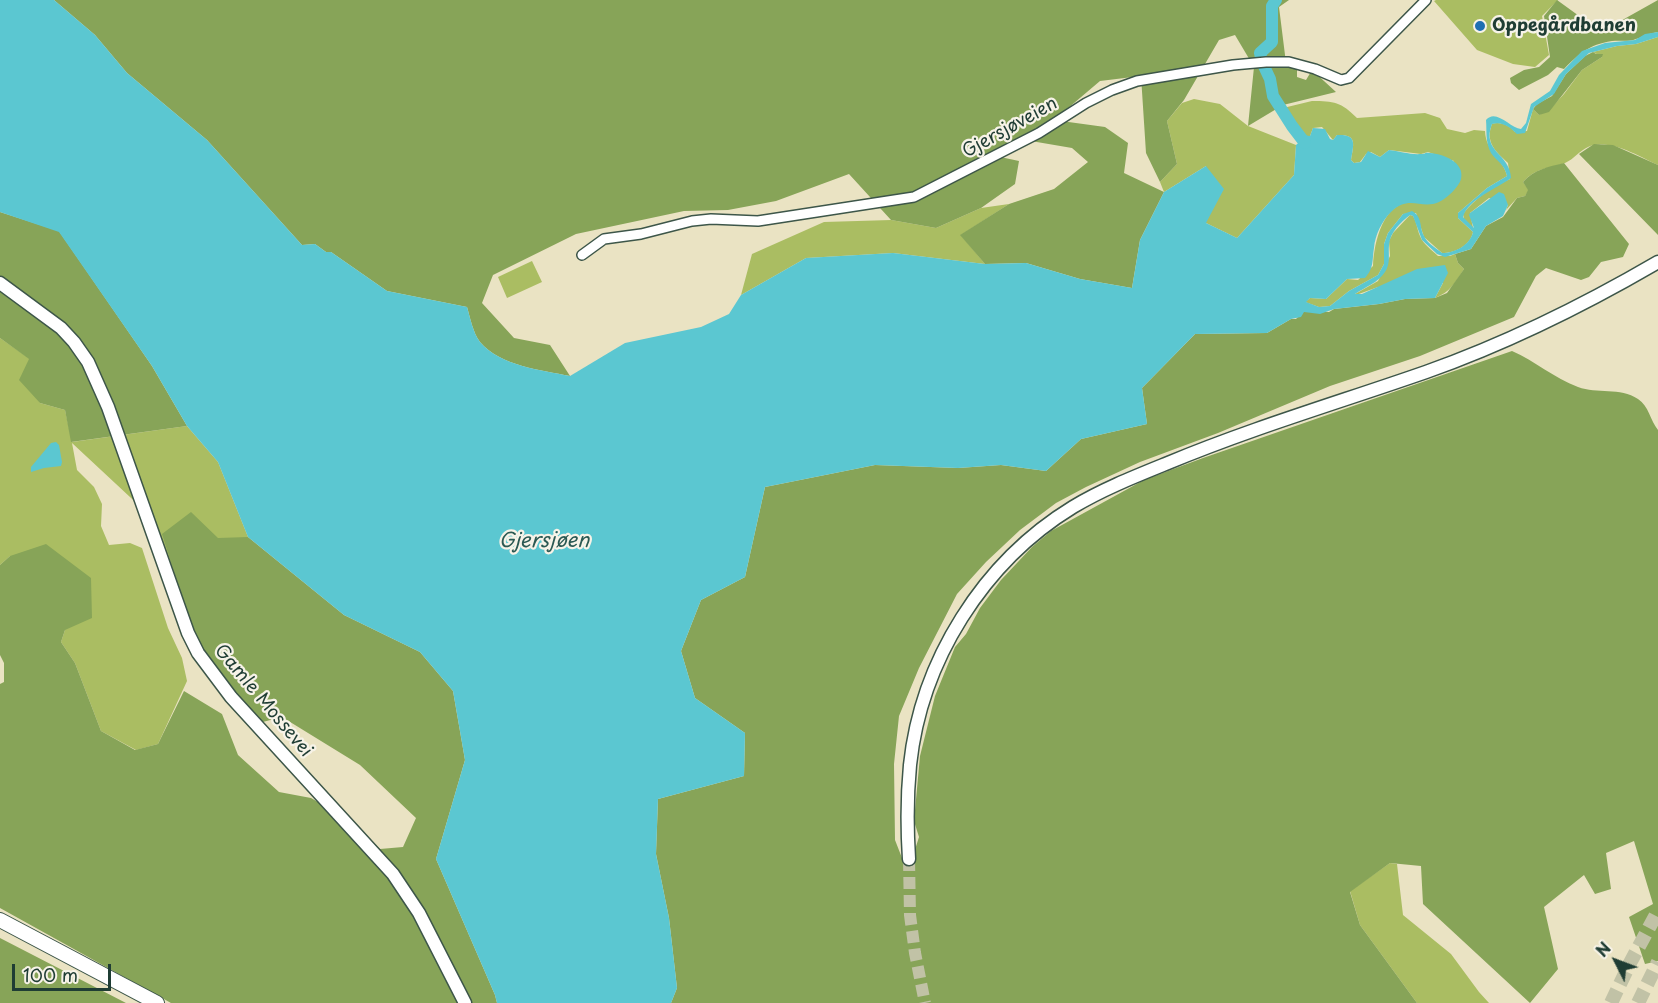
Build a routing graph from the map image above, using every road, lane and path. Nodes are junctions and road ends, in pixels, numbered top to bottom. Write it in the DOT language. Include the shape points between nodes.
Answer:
graph roads {
  1 [pos="1426,0"];
  2 [pos="582,255"];
  3 [pos="1658,262"];
  4 [pos="0,283"];
  5 [pos="909,859"];
  6 [pos="0,920"];
  7 [pos="0,927"];
  8 [pos="146,1003"];
  9 [pos="157,1003"];
  10 [pos="465,1003"];
  1 -- 2 [label="street, Gjersjøveien" via="1349,78 1341,80 1289,62 1263,62 1137,81 1086,103 1039,133 914,197 758,221 692,221 641,234 604,238"];
  3 -- 5 [label="main road" via="1600,295 1464,357 1281,420 1134,477 1074,507 1041,530 1008,560 974,600 950,637 931,680 910,764"];
  4 -- 10 [label="main road, Gamle Mossevei" via="61,328 88,362 198,653 231,697 393,874 409,895"];
  6 -- 9 [label="highway"];
  7 -- 8 [label="highway"];
}
